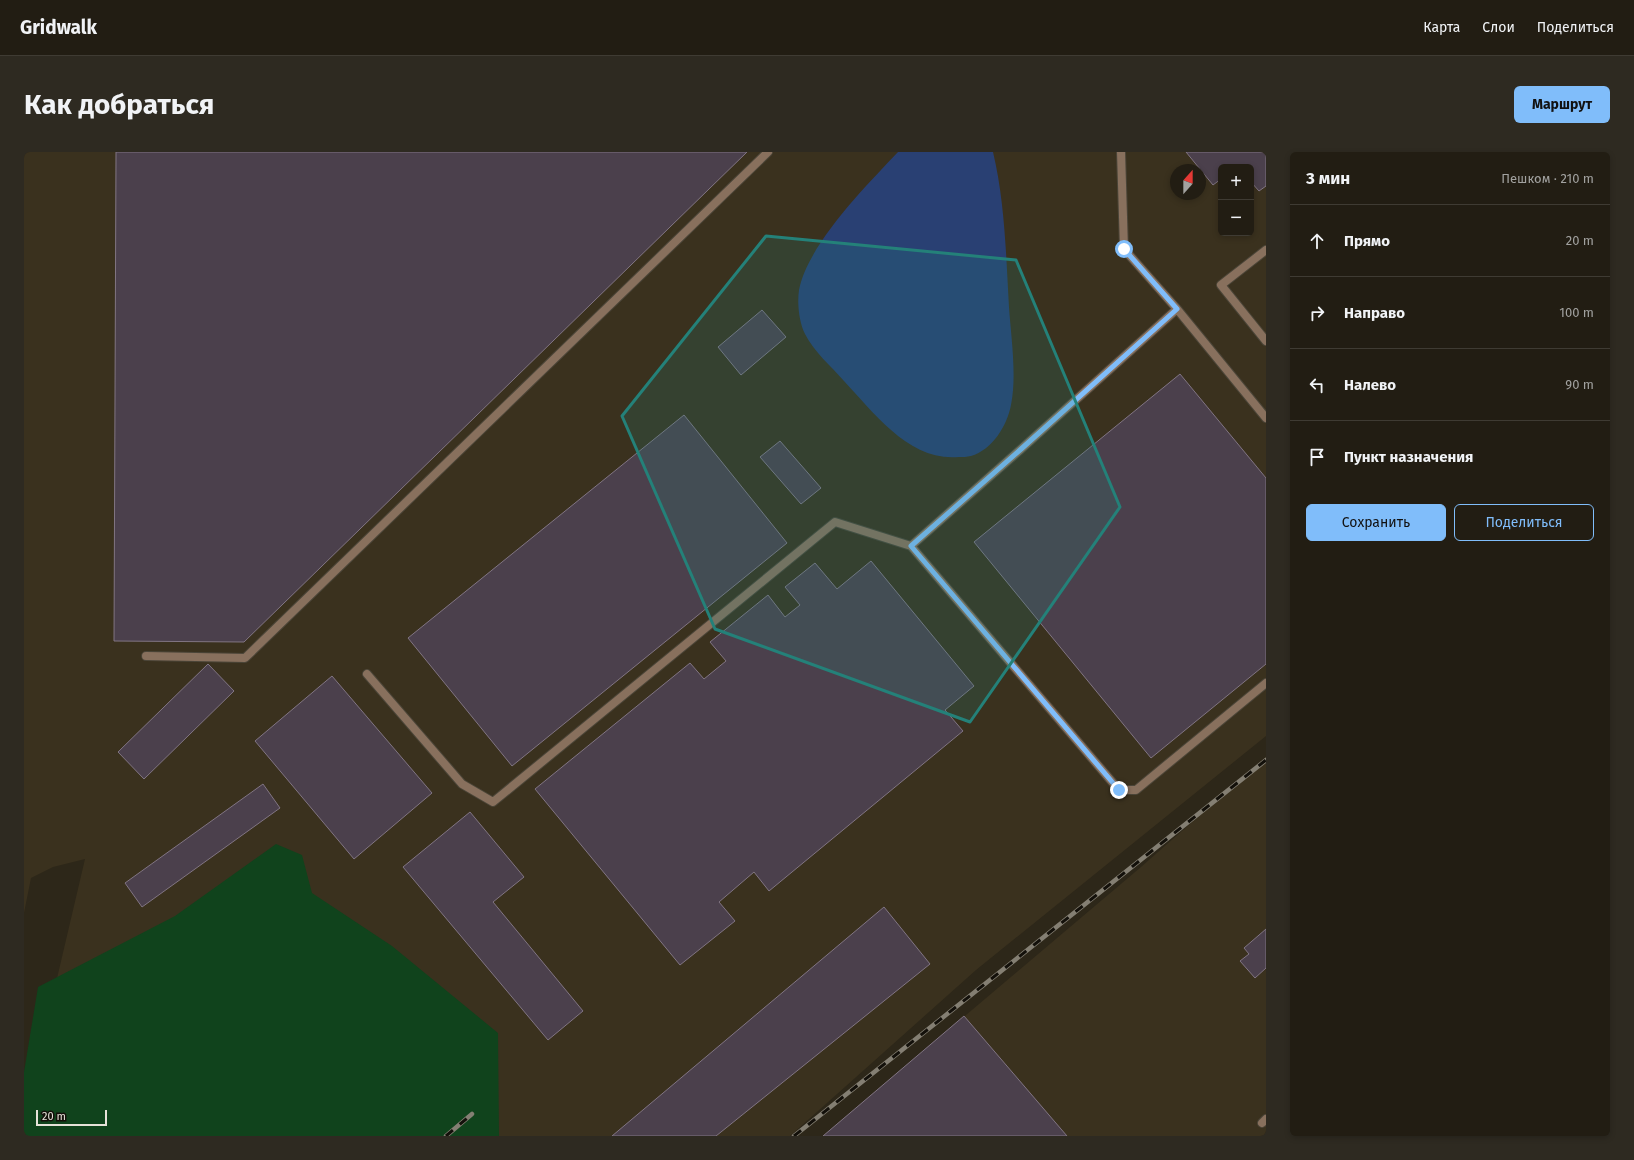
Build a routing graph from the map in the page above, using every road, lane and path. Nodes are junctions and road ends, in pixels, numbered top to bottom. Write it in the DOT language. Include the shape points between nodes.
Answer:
graph roads {
  1 [pos="768,152"];
  2 [pos="1121,152"];
  3 [pos="1266,250"];
  4 [pos="1177,309"];
  5 [pos="1266,341"];
  6 [pos="1266,418"];
  7 [pos="911,546"];
  8 [pos="146,656"];
  9 [pos="367,674"];
  10 [pos="1266,683"];
  1 -- 8 [label="lane" via="245,658"];
  2 -- 4 [label="lane" via="1124,249"];
  3 -- 5 [label="lane" via="1221,285"];
  4 -- 6 [label="lane"];
  4 -- 7 [label="lane"];
  7 -- 9 [label="lane" via="835,522 493,802 462,784"];
  7 -- 10 [label="lane" via="1119,790 1136,790"];
}
